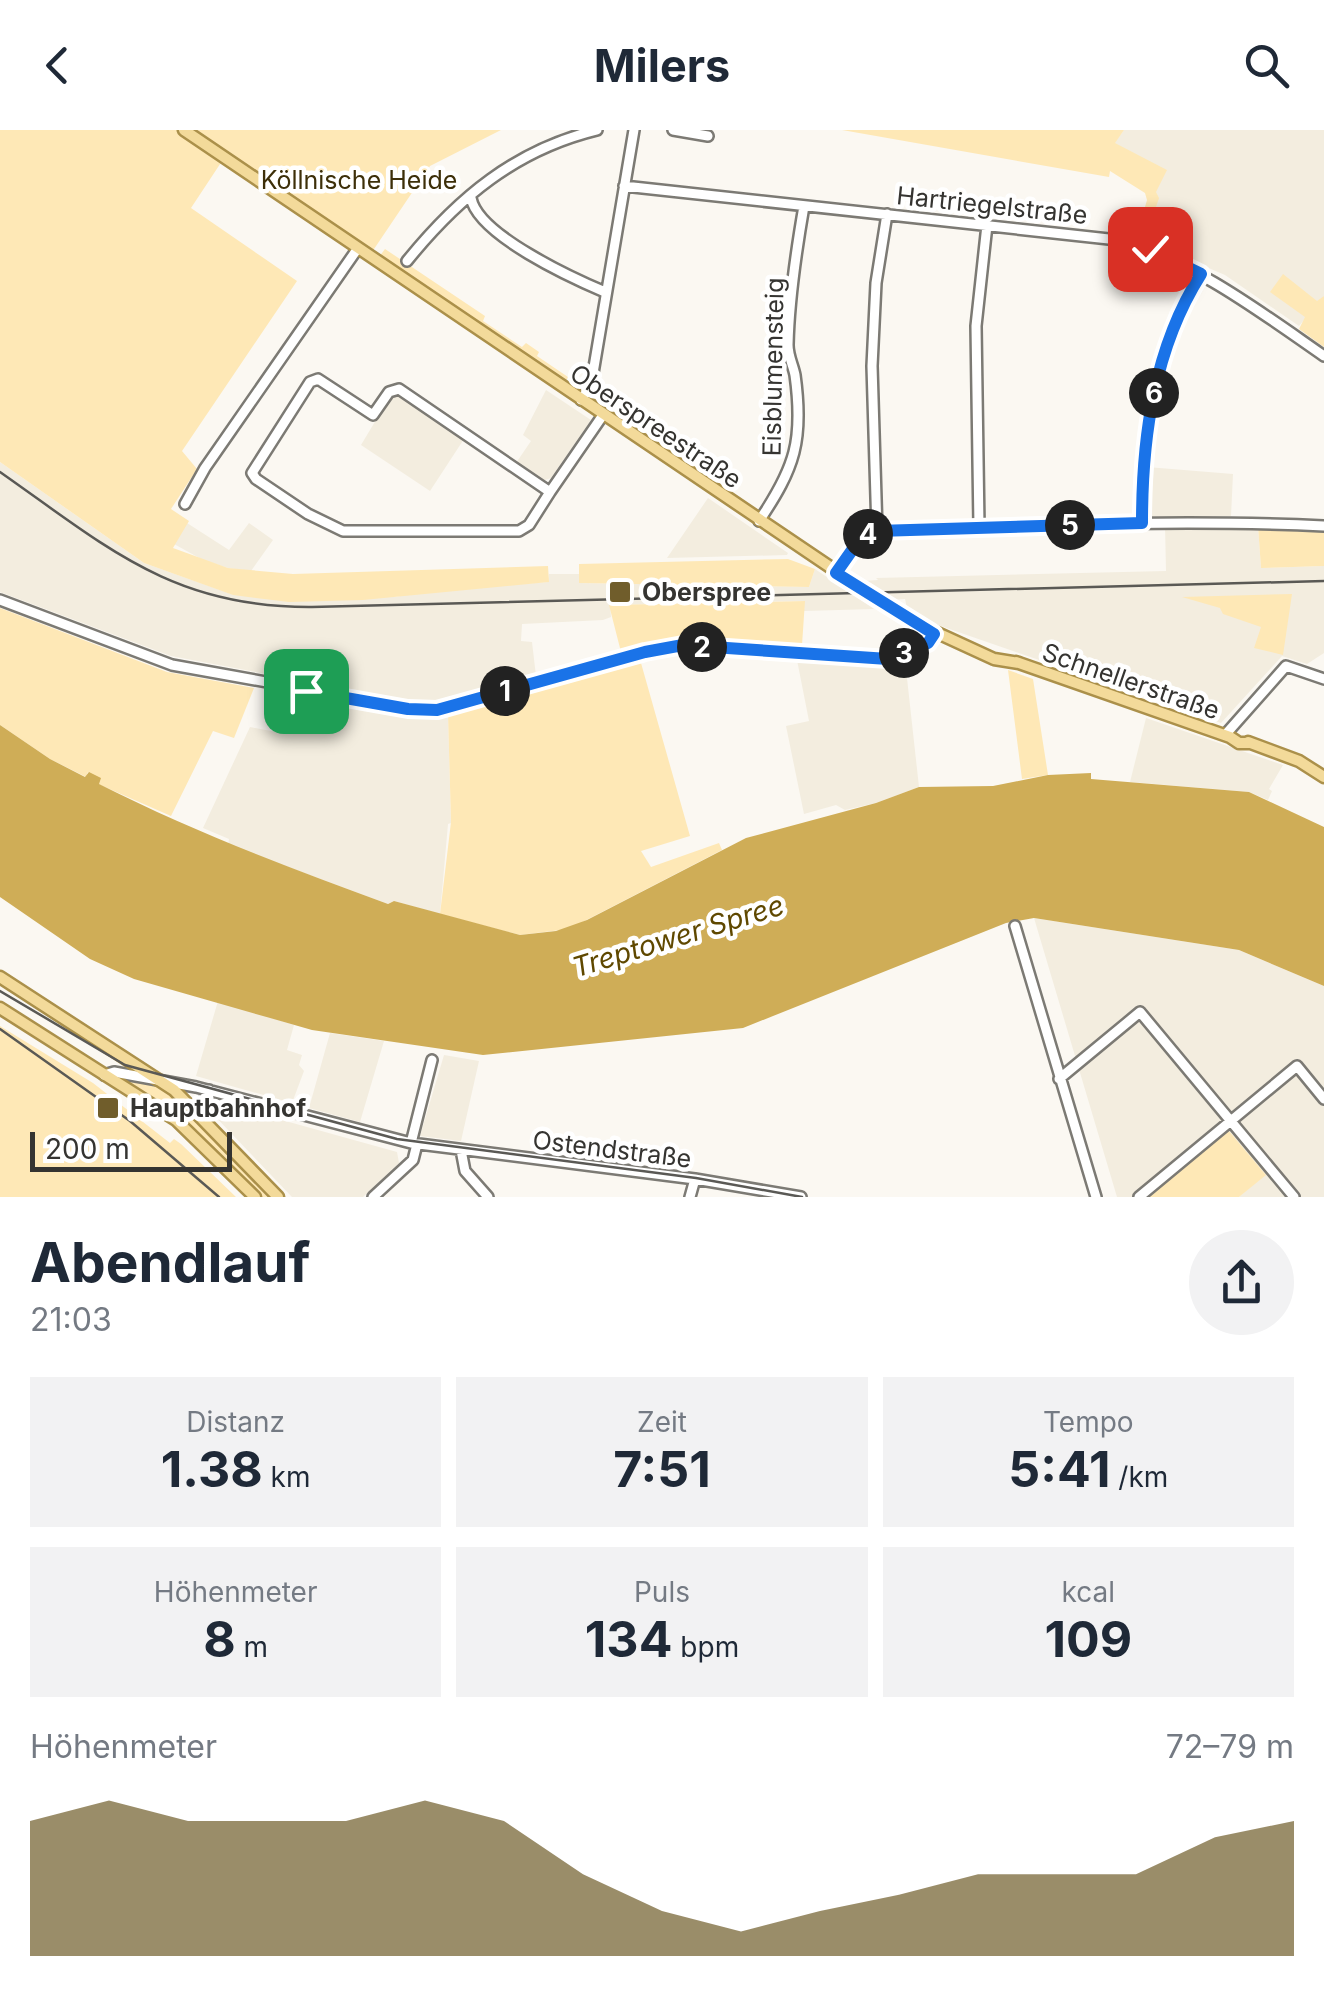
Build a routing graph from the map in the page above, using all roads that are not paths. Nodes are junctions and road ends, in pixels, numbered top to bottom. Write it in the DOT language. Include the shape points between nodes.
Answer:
graph roads {
  1 [pos="184,130"];
  2 [pos="597,130"];
  3 [pos="621,130"];
  4 [pos="673,130"];
  5 [pos="634,131"];
  6 [pos="708,136"];
  7 [pos="624,186"];
  8 [pos="471,198"];
  9 [pos="804,206"];
  10 [pos="887,214"];
  11 [pos="987,225"];
  12 [pos="358,248"];
  13 [pos="407,261"];
  14 [pos="1201,274"];
  15 [pos="606,292"];
  16 [pos="1324,356"];
  17 [pos="581,400"];
  18 [pos="603,415"];
  19 [pos="550,492"];
  20 [pos="185,504"];
  21 [pos="759,521"];
  22 [pos="1142,523"];
  23 [pos="1324,526"];
  24 [pos="979,528"];
  25 [pos="877,531"];
  26 [pos="836,573"];
  27 [pos="0,600"];
  28 [pos="934,634"];
  29 [pos="1324,679"];
  30 [pos="1228,736"];
  31 [pos="1324,777"];
  32 [pos="1015,926"];
  33 [pos="0,977"];
  34 [pos="0,1008"];
  35 [pos="432,1060"];
  36 [pos="104,1074"];
  37 [pos="1059,1079"];
  38 [pos="163,1081"];
  39 [pos="210,1090"];
  40 [pos="1324,1100"];
  41 [pos="196,1112"];
  42 [pos="1231,1121"];
  43 [pos="414,1143"];
  44 [pos="461,1150"];
  45 [pos="695,1179"];
  46 [pos="720,1190"];
  47 [pos="256,1197"];
  48 [pos="278,1197"];
  49 [pos="373,1197"];
  50 [pos="488,1197"];
  51 [pos="690,1197"];
  52 [pos="802,1197"];
  53 [pos="1096,1197"];
  54 [pos="1139,1197"];
  55 [pos="1294,1197"];
  1 -- 12 [label="main road, Oberspreestraße"];
  2 -- 8 [label="street" via="520,160"];
  3 -- 5 [label="street"];
  4 -- 6 [label="street"];
  5 -- 7 [label="street"];
  7 -- 9 [label="street, Hartriegelstraße"];
  7 -- 15 [label="street"];
  8 -- 13 [label="street" via="445,215"];
  8 -- 15 [label="street" via="520,248"];
  9 -- 10 [label="street, Hartriegelstraße"];
  9 -- 21 [label="street, Eisblumensteig" via="788,351 796,449 785,482"];
  10 -- 11 [label="street, Hartriegelstraße"];
  10 -- 25 [label="street" via="872,366"];
  11 -- 14 [label="street, Hartriegelstraße" via="1118,240"];
  11 -- 24 [label="street" via="976,326"];
  12 -- 17 [label="main road, Oberspreestraße"];
  12 -- 20 [label="street"];
  14 -- 16 [label="street, Hartriegelstraße"];
  14 -- 22 [label="street" via="1171,330 1155,391 1142,457"];
  15 -- 17 [label="street" via="591,384"];
  17 -- 18 [label="main road, Oberspreestraße"];
  18 -- 19 [label="street"];
  18 -- 21 [label="main road, Oberspreestraße"];
  19 -- 19 [label="street" via="519,531 356,533 308,514 252,472 318,379 373,415 399,389"];
  21 -- 26 [label="main road, Oberspreestraße"];
  22 -- 23 [label="street"];
  22 -- 24 [label="street"];
  24 -- 25 [label="street"];
  25 -- 26 [label="street" via="862,536"];
  26 -- 28 [label="main road, Oberspreestraße"];
  27 -- 28 [label="street" via="172,665 422,710 683,645 888,659 928,643"];
  28 -- 30 [label="main road, Schnellerstraße"];
  29 -- 30 [label="street" via="1286,666"];
  30 -- 31 [label="main road, Schnellerstraße"];
  32 -- 37 [label="street"];
  33 -- 38 [label="main road"];
  34 -- 36 [label="main road"];
  35 -- 43 [label="street"];
  36 -- 38 [label="street, Ostendstraße"];
  36 -- 47 [label="main road" via="176,1120"];
  37 -- 42 [label="street" via="1140,1012"];
  37 -- 53 [label="street"];
  38 -- 39 [label="street, Ostendstraße"];
  38 -- 41 [label="main road"];
  39 -- 41 [label="street"];
  39 -- 43 [label="street, Ostendstraße"];
  40 -- 42 [label="street" via="1296,1066"];
  41 -- 48 [label="main road"];
  42 -- 54 [label="street"];
  42 -- 55 [label="street"];
  43 -- 44 [label="street, Ostendstraße"];
  43 -- 49 [label="street" via="413,1160"];
  44 -- 45 [label="street, Ostendstraße"];
  44 -- 50 [label="street" via="465,1171"];
  45 -- 46 [label="street, Ostendstraße"];
  45 -- 51 [label="street"];
  46 -- 52 [label="street, Ostendstraße"];
}
